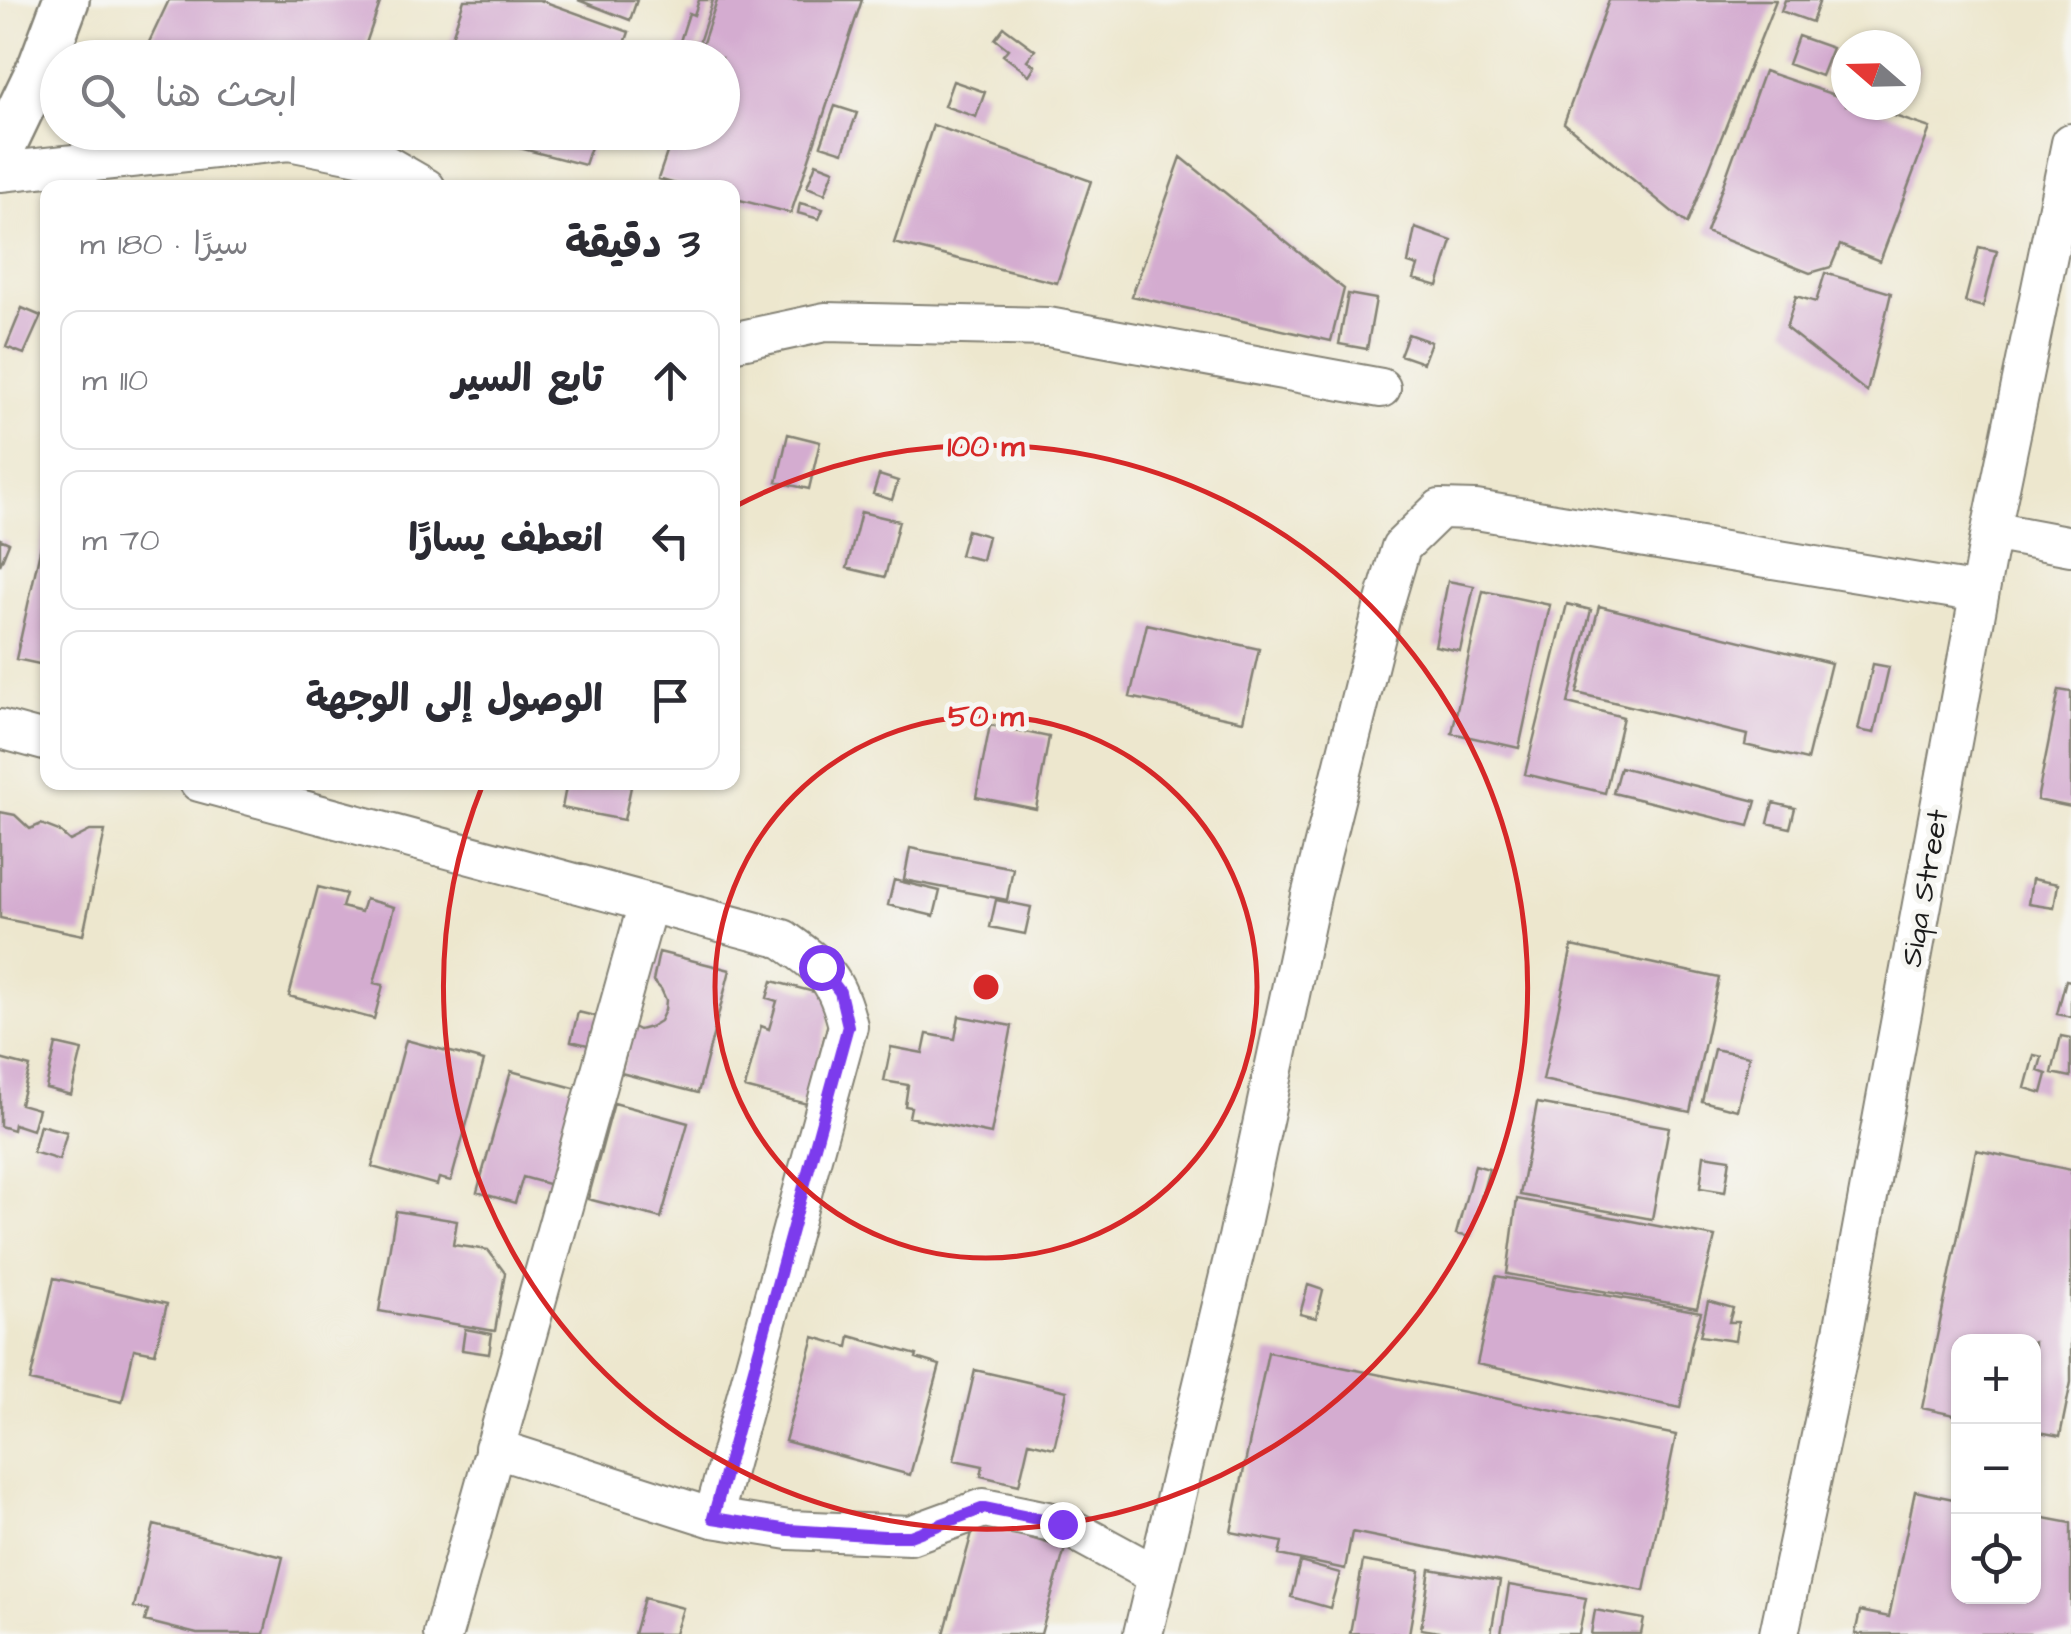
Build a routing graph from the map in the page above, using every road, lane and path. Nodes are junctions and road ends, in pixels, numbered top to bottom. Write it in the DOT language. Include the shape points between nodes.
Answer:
graph roads {
  1 [pos="66,0"];
  2 [pos="51,40"];
  3 [pos="40,68"];
  4 [pos="2071,142"];
  5 [pos="206,150"];
  6 [pos="334,150"];
  7 [pos="0,152"];
  8 [pos="0,172"];
  9 [pos="412,180"];
  10 [pos="740,340"];
  11 [pos="1381,388"];
  12 [pos="1991,530"];
  13 [pos="2071,546"];
  14 [pos="1979,593"];
  15 [pos="0,729"];
  16 [pos="40,740"];
  17 [pos="229,790"];
  18 [pos="648,903"];
  19 [pos="494,1448"];
  20 [pos="713,1518"];
  21 [pos="1156,1575"];
  22 [pos="443,1634"];
  23 [pos="1144,1634"];
  24 [pos="1780,1634"];
  1 -- 2 [label="street"];
  3 -- 7 [label="street"];
  4 -- 12 [label="street, Siqa Street"];
  5 -- 8 [label="street"];
  6 -- 9 [label="street" via="374,158"];
  10 -- 11 [label="street" via="825,322 1048,328"];
  12 -- 13 [label="street"];
  12 -- 14 [label="street, Siqa Street"];
  14 -- 21 [label="street" via="1476,510 1440,509 1402,547 1312,896"];
  14 -- 24 [label="street, Siqa Street" via="1843,1332"];
  15 -- 16 [label="street"];
  17 -- 18 [label="street"];
  18 -- 19 [label="street"];
  18 -- 20 [label="street" via="783,939 821,967 840,992 848,1026"];
  19 -- 20 [label="street"];
  19 -- 22 [label="street"];
  20 -- 21 [label="street" via="789,1530 910,1536 984,1508 1062,1524"];
  21 -- 23 [label="street"];
}
